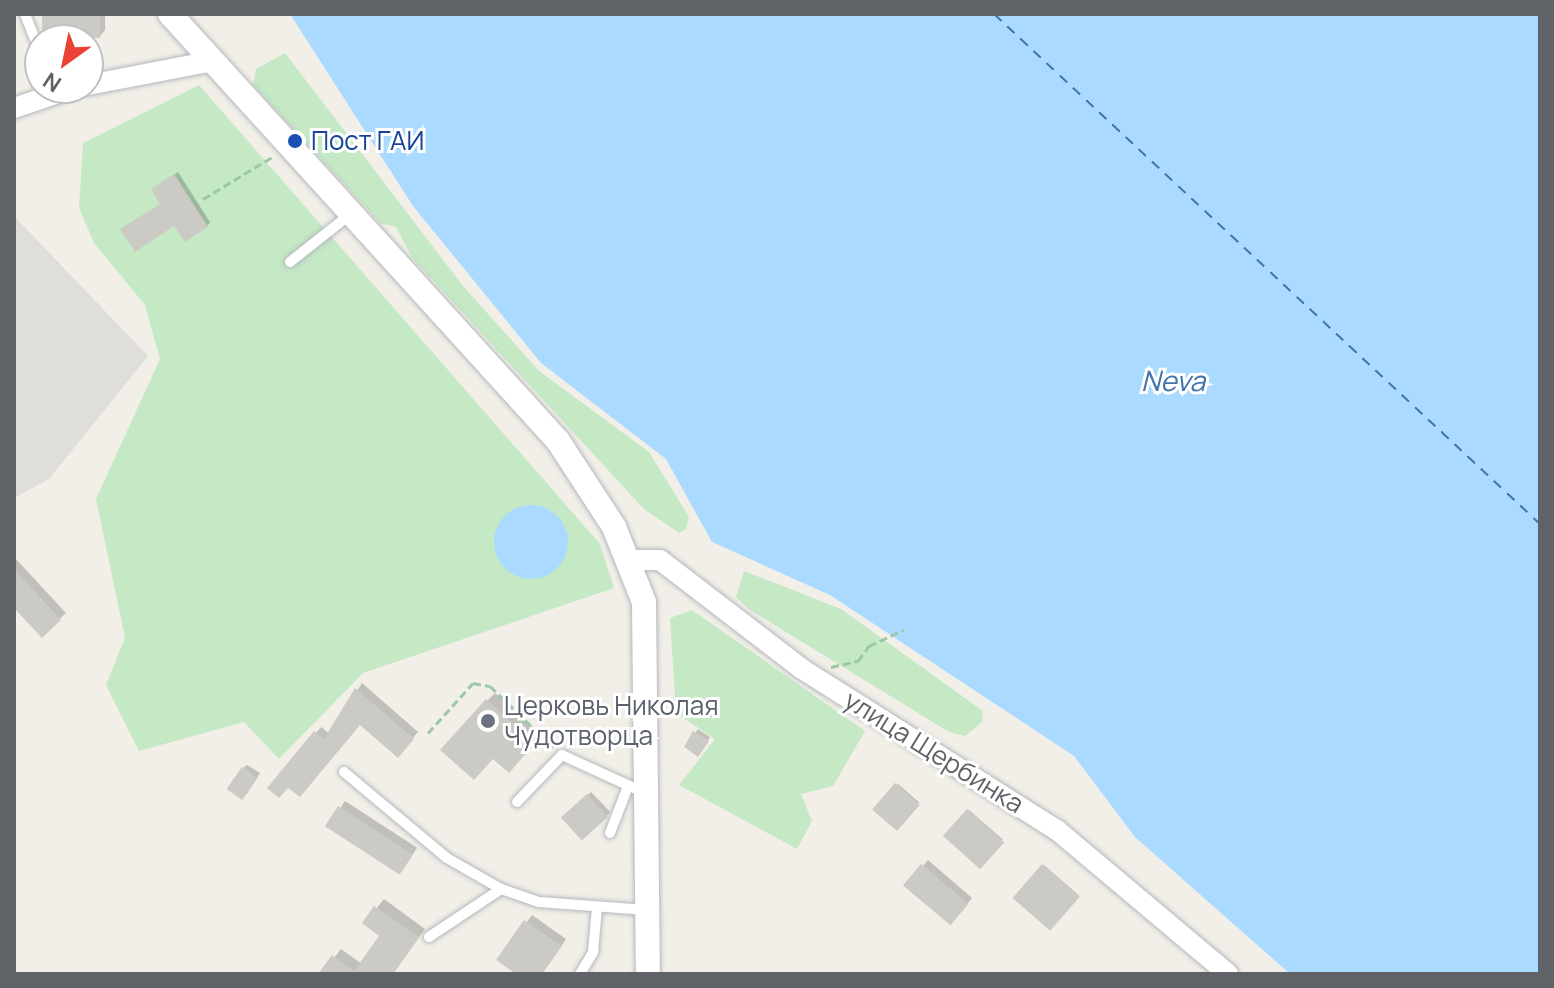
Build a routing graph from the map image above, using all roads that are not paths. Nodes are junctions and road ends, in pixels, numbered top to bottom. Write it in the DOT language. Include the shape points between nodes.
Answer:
graph roads {
  1 [pos="170,14"];
  2 [pos="207,62"];
  3 [pos="104,82"];
  4 [pos="348,216"];
  5 [pos="290,262"];
  6 [pos="628,560"];
  7 [pos="344,772"];
  8 [pos="638,792"];
  9 [pos="517,802"];
  10 [pos="610,833"];
  11 [pos="501,889"];
  12 [pos="597,907"];
  13 [pos="649,910"];
  14 [pos="429,937"];
  15 [pos="580,974"];
  16 [pos="648,974"];
  17 [pos="1228,974"];
  1 -- 2 [label="street"];
  2 -- 3 [label="street"];
  2 -- 4 [label="street"];
  4 -- 5 [label="lane"];
  4 -- 6 [label="street" via="558,441 591,483"];
  6 -- 8 [label="street" via="644,602"];
  6 -- 17 [label="street, улица Щербинка" via="660,560 812,675 1057,830"];
  7 -- 11 [label="lane" via="466,873"];
  8 -- 9 [label="lane" via="562,755"];
  8 -- 10 [label="lane"];
  8 -- 13 [label="street"];
  11 -- 12 [label="lane"];
  11 -- 14 [label="lane"];
  12 -- 13 [label="lane"];
  12 -- 15 [label="lane" via="593,952"];
  13 -- 16 [label="street"];
}
